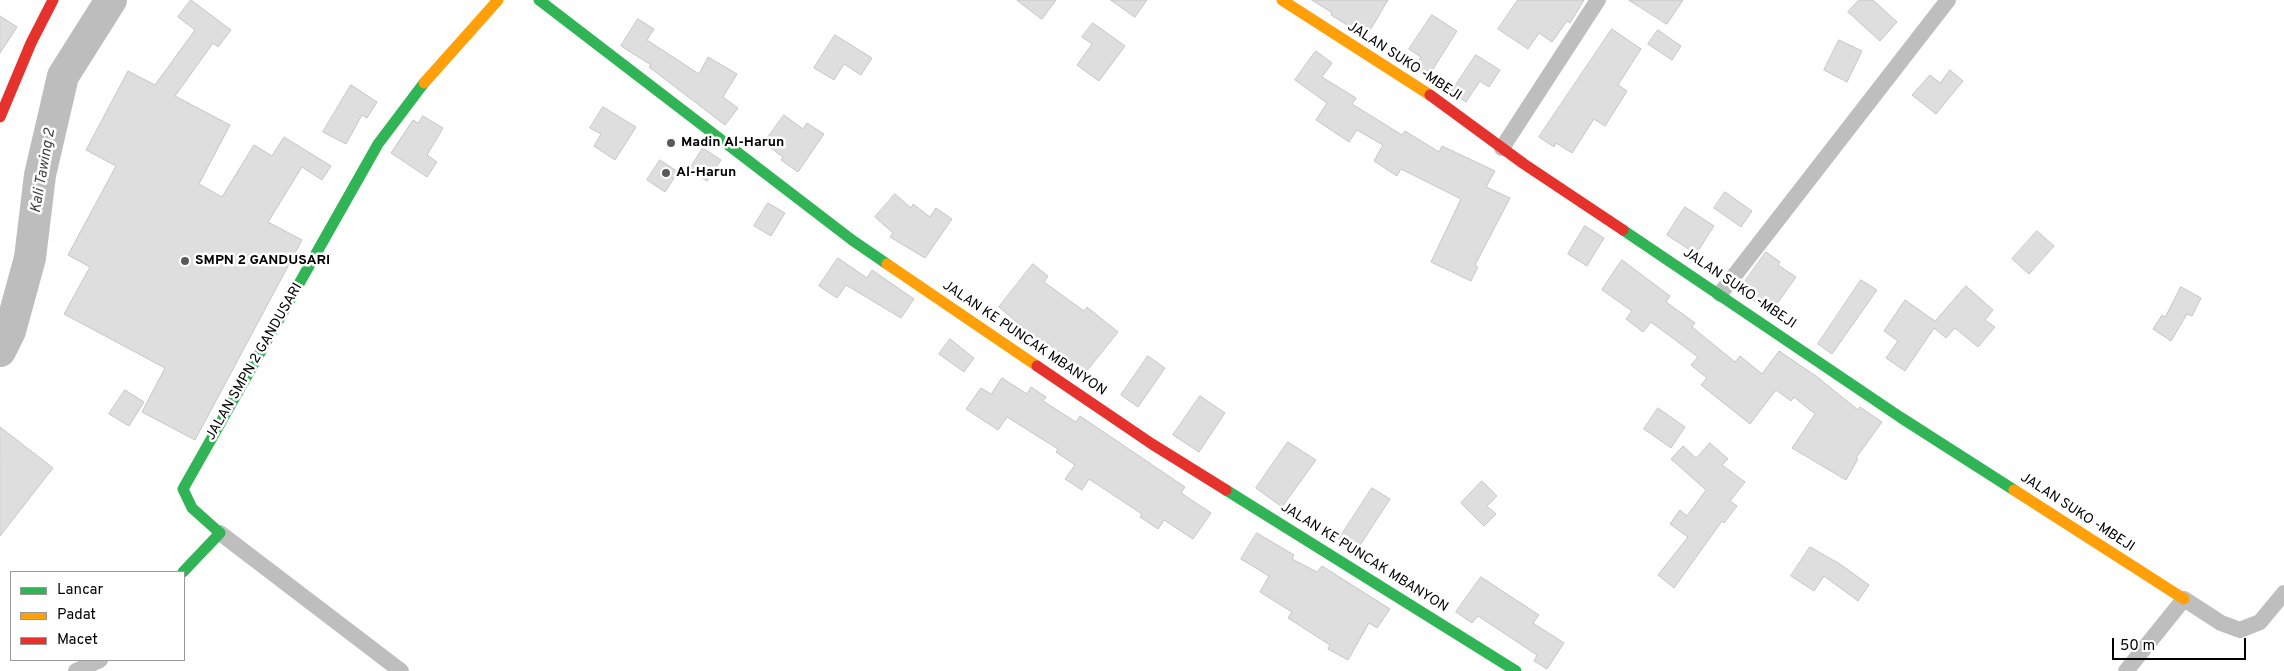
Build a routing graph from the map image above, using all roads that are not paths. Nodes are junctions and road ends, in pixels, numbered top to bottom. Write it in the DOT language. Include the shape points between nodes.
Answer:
graph roads {
  1 [pos="53,0"];
  2 [pos="498,0"];
  3 [pos="538,0"];
  4 [pos="1282,0"];
  5 [pos="1598,0"];
  6 [pos="1948,0"];
  7 [pos="0,117"];
  8 [pos="1502,148"];
  9 [pos="1720,294"];
  10 [pos="220,533"];
  11 [pos="185,571"];
  12 [pos="2284,594"];
  13 [pos="2184,599"];
  14 [pos="98,661"];
  15 [pos="76,671"];
  16 [pos="400,671"];
  17 [pos="1516,671"];
  18 [pos="2126,671"];
  1 -- 7 [label="street" via="37,26"];
  2 -- 10 [label="street, JALAN SMPN 2 GANDUSARI" via="434,70 378,144 183,489 184,497 192,508"];
  3 -- 17 [label="street, JALAN KE PUNCAK MBANYON" via="852,240 1152,444"];
  4 -- 8 [label="street, JALAN SUKO -MBEJI" via="1432,96"];
  5 -- 8 [label="street"];
  6 -- 9 [label="street"];
  8 -- 9 [label="street, JALAN SUKO -MBEJI"];
  9 -- 13 [label="street, JALAN SUKO -MBEJI" via="1900,417"];
  10 -- 11 [label="street"];
  10 -- 16 [label="street"];
  12 -- 13 [label="street" via="2260,622 2240,630 2221,623"];
  13 -- 18 [label="street"];
  14 -- 15 [label="street"];
}
